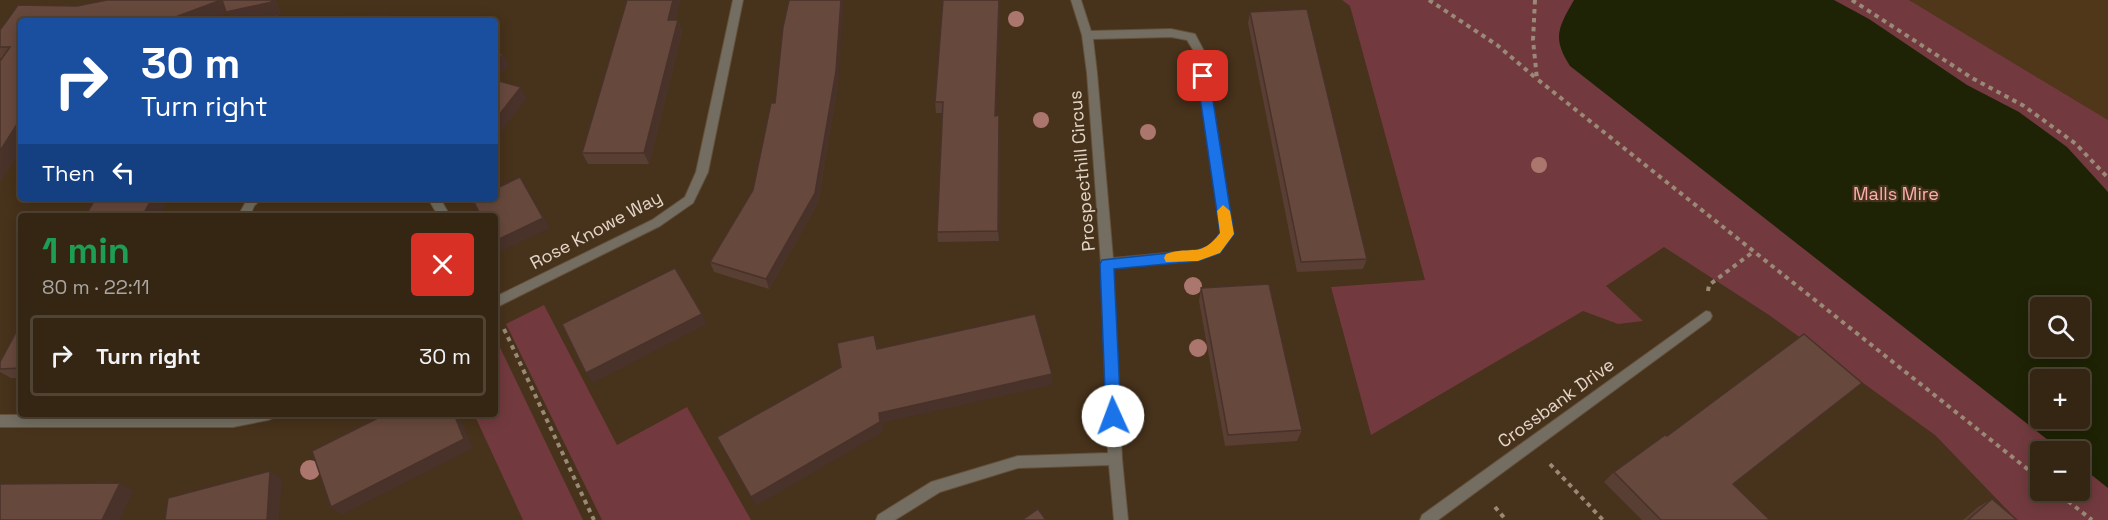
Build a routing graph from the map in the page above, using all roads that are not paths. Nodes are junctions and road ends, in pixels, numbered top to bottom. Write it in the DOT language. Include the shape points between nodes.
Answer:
graph roads {
  1 [pos="738,0"];
  2 [pos="1076,0"];
  3 [pos="1088,35"];
  4 [pos="1107,264"];
  5 [pos="498,302"];
  6 [pos="1706,316"];
  7 [pos="145,417"];
  8 [pos="250,417"];
  9 [pos="0,421"];
  10 [pos="1115,459"];
  11 [pos="883,520"];
  12 [pos="1121,520"];
  13 [pos="1427,520"];
  1 -- 5 [label="street, Rose Knowe Way" via="702,172 689,200 656,223"];
  2 -- 3 [label="street, Prospecthill Circus"];
  3 -- 4 [label="street, Prospecthill Circus"];
  3 -- 4 [label="street" via="1171,33 1191,37 1200,53 1227,234 1215,249 1198,255"];
  4 -- 10 [label="street, Prospecthill Circus"];
  6 -- 13 [label="street, Crossbank Drive"];
  7 -- 8 [label="street"];
  7 -- 9 [label="street"];
  10 -- 11 [label="street" via="1018,462 936,487"];
  10 -- 12 [label="street, Prospecthill Circus"];
}
